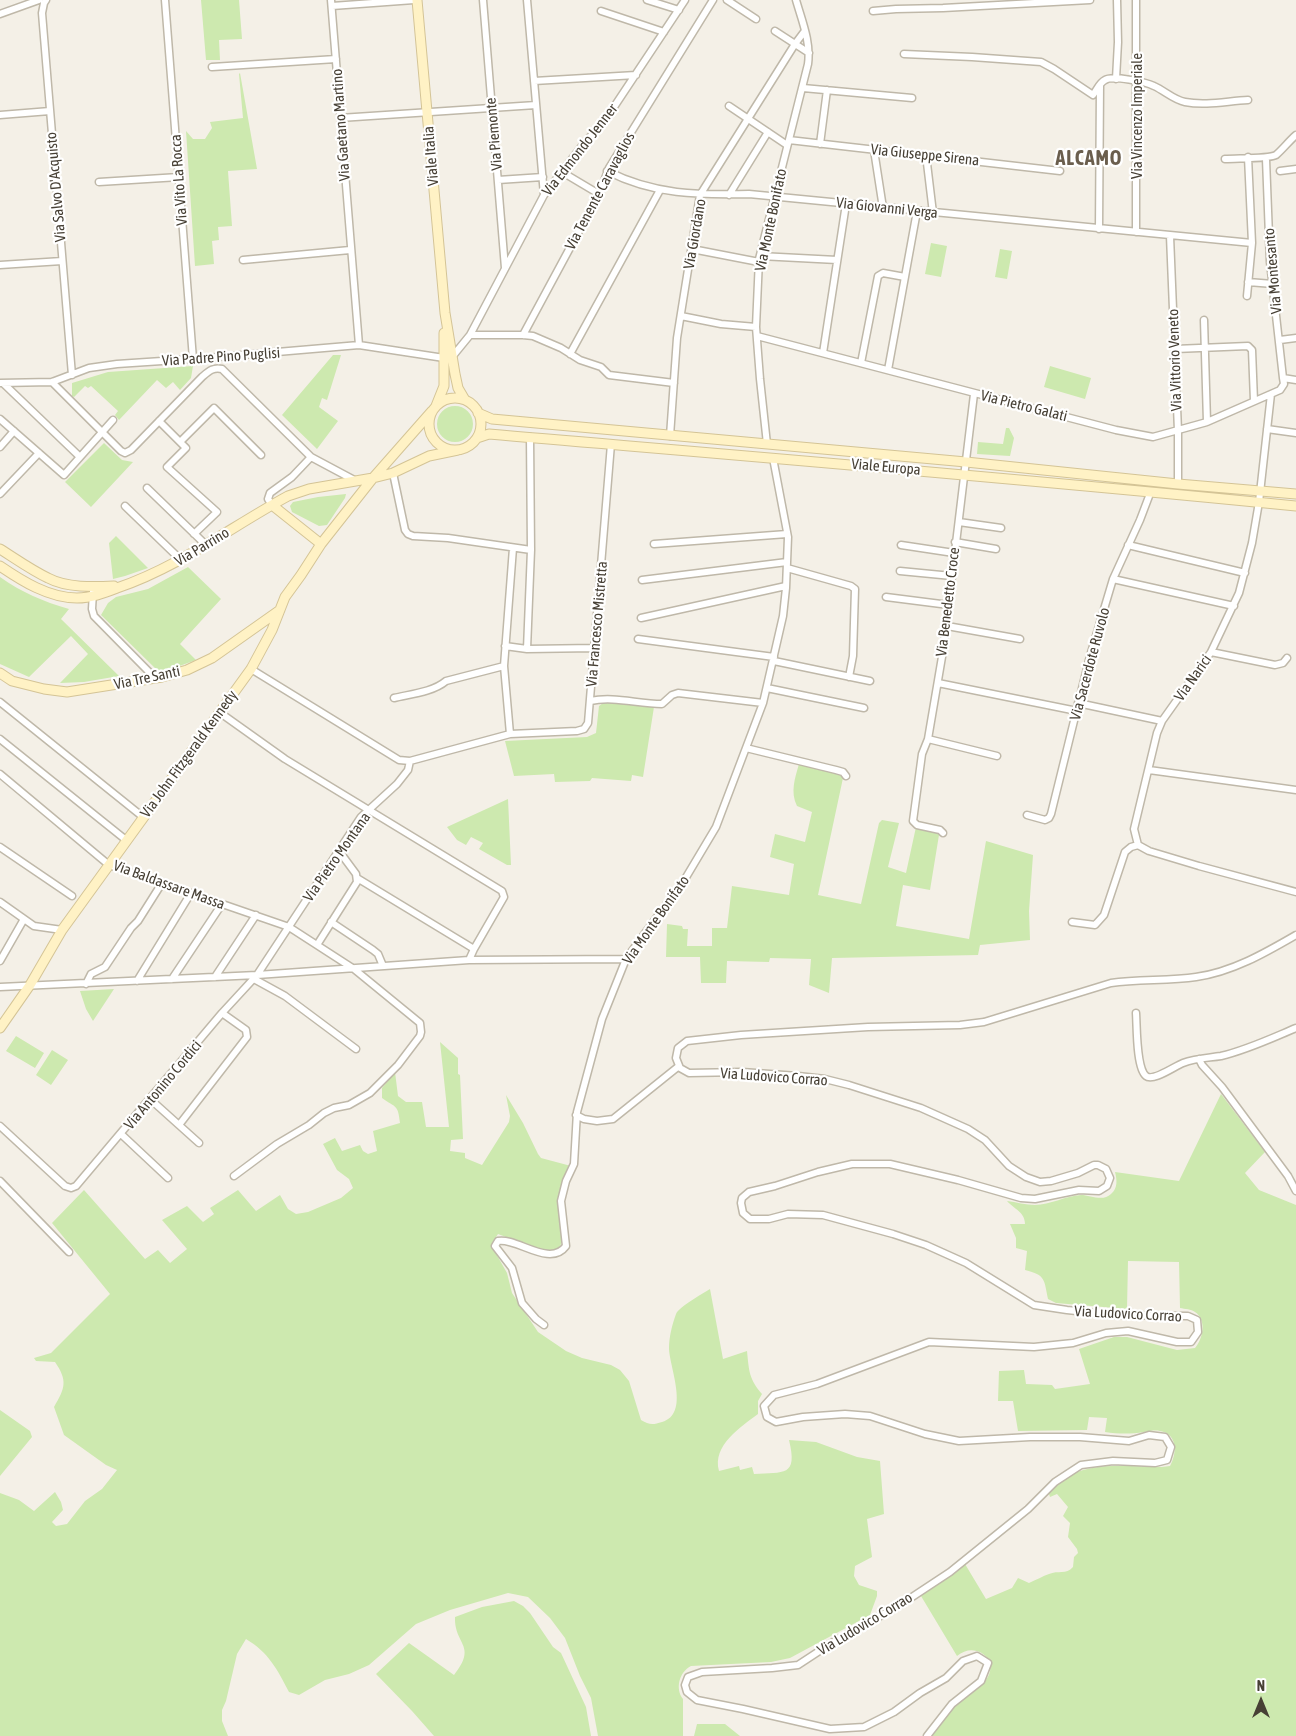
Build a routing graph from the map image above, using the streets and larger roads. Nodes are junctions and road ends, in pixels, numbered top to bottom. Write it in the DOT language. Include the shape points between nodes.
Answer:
graph roads {
  1 [pos="40,0"];
  2 [pos="46,0"];
  3 [pos="165,0"];
  4 [pos="415,0"];
  5 [pos="483,0"];
  6 [pos="527,0"];
  7 [pos="647,0"];
  8 [pos="685,0"];
  9 [pos="713,0"];
  10 [pos="727,0"];
  11 [pos="796,0"];
  12 [pos="1090,0"];
  13 [pos="1117,0"];
  14 [pos="1136,0"];
  15 [pos="332,3"];
  16 [pos="679,10"];
  17 [pos="601,11"];
  18 [pos="874,11"];
  19 [pos="0,14"];
  20 [pos="756,19"];
  21 [pos="775,31"];
  22 [pos="664,32"];
  23 [pos="804,32"];
  24 [pos="795,44"];
  25 [pos="809,53"];
  26 [pos="904,54"];
  27 [pos="336,59"];
  28 [pos="212,67"];
  29 [pos="636,74"];
  30 [pos="1116,79"];
  31 [pos="534,81"];
  32 [pos="1137,82"];
  33 [pos="1100,84"];
  34 [pos="803,88"];
  35 [pos="827,90"];
  36 [pos="912,98"];
  37 [pos="1248,100"];
  38 [pos="536,105"];
  39 [pos="729,106"];
  40 [pos="492,108"];
  41 [pos="50,111"];
  42 [pos="426,112"];
  43 [pos="0,114"];
  44 [pos="340,118"];
  45 [pos="748,119"];
  46 [pos="768,132"];
  47 [pos="1296,135"];
  48 [pos="788,142"];
  49 [pos="820,144"];
  50 [pos="874,150"];
  51 [pos="926,155"];
  52 [pos="1248,157"];
  53 [pos="1225,159"];
  54 [pos="1266,159"];
  55 [pos="1296,169"];
  56 [pos="607,171"];
  57 [pos="1280,171"];
  58 [pos="562,172"];
  59 [pos="1060,172"];
  60 [pos="179,177"];
  61 [pos="543,177"];
  62 [pos="498,180"];
  63 [pos="99,182"];
  64 [pos="660,190"];
  65 [pos="598,194"];
  66 [pos="544,195"];
  67 [pos="700,195"];
  68 [pos="728,195"];
  69 [pos="774,197"];
  70 [pos="846,204"];
  71 [pos="883,208"];
  72 [pos="917,211"];
  73 [pos="933,213"];
  74 [pos="1099,229"];
  75 [pos="1136,232"];
  76 [pos="1170,236"];
  77 [pos="1252,243"];
  78 [pos="692,249"];
  79 [pos="350,250"];
  80 [pos="759,259"];
  81 [pos="243,260"];
  82 [pos="837,260"];
  83 [pos="62,261"];
  84 [pos="0,265"];
  85 [pos="506,268"];
  86 [pos="906,277"];
  87 [pos="1248,282"];
  88 [pos="1273,284"];
  89 [pos="1247,296"];
  90 [pos="681,316"];
  91 [pos="1204,320"];
  92 [pos="756,327"];
  93 [pos="470,335"];
  94 [pos="523,335"];
  95 [pos="757,336"];
  96 [pos="1296,338"];
  97 [pos="1280,340"];
  98 [pos="359,345"];
  99 [pos="1206,348"];
  100 [pos="1175,349"];
  101 [pos="823,353"];
  102 [pos="570,354"];
  103 [pos="448,357"];
  104 [pos="193,359"];
  105 [pos="861,363"];
  106 [pos="888,370"];
  107 [pos="72,374"];
  108 [pos="1296,380"];
  109 [pos="1284,381"];
  110 [pos="52,382"];
  111 [pos="674,383"];
  112 [pos="2,384"];
  113 [pos="974,394"];
  114 [pos="1271,394"];
  115 [pos="465,400"];
  116 [pos="1254,400"];
  117 [pos="434,409"];
  118 [pos="478,413"];
  119 [pos="0,419"];
  120 [pos="113,420"];
  121 [pos="159,421"];
  122 [pos="1207,422"];
  123 [pos="1267,429"];
  124 [pos="14,431"];
  125 [pos="1178,431"];
  126 [pos="102,433"];
  127 [pos="1296,433"];
  128 [pos="670,436"];
  129 [pos="530,437"];
  130 [pos="477,438"];
  131 [pos="180,442"];
  132 [pos="611,444"];
  133 [pos="767,444"];
  134 [pos="0,447"];
  135 [pos="458,450"];
  136 [pos="39,453"];
  137 [pos="261,455"];
  138 [pos="79,456"];
  139 [pos="311,457"];
  140 [pos="773,458"];
  141 [pos="966,462"];
  142 [pos="393,473"];
  143 [pos="964,474"];
  144 [pos="373,478"];
  145 [pos="356,481"];
  146 [pos="1178,484"];
  147 [pos="148,488"];
  148 [pos="1260,490"];
  149 [pos="1151,491"];
  150 [pos="0,494"];
  151 [pos="1296,494"];
  152 [pos="1258,502"];
  153 [pos="272,505"];
  154 [pos="125,506"];
  155 [pos="1296,506"];
  156 [pos="958,522"];
  157 [pos="1001,528"];
  158 [pos="194,534"];
  159 [pos="787,534"];
  160 [pos="956,542"];
  161 [pos="322,544"];
  162 [pos="654,544"];
  163 [pos="206,545"];
  164 [pos="901,545"];
  165 [pos="1128,545"];
  166 [pos="513,548"];
  167 [pos="0,549"];
  168 [pos="996,549"];
  169 [pos="531,550"];
  170 [pos="954,553"];
  171 [pos="181,560"];
  172 [pos="787,565"];
  173 [pos="0,566"];
  174 [pos="900,571"];
  175 [pos="1245,573"];
  176 [pos="952,576"];
  177 [pos="1112,579"];
  178 [pos="642,580"];
  179 [pos="129,584"];
  180 [pos="93,586"];
  181 [pos="786,586"];
  182 [pos="93,597"];
  183 [pos="886,597"];
  184 [pos="949,605"];
  185 [pos="1234,606"];
  186 [pos="280,610"];
  187 [pos="640,618"];
  188 [pos="947,626"];
  189 [pos="638,639"];
  190 [pos="1020,639"];
  191 [pos="504,646"];
  192 [pos="527,648"];
  193 [pos="595,648"];
  194 [pos="1211,652"];
  195 [pos="1287,658"];
  196 [pos="774,659"];
  197 [pos="504,666"];
  198 [pos="251,669"];
  199 [pos="1,676"];
  200 [pos="849,677"];
  201 [pos="155,678"];
  202 [pos="870,681"];
  203 [pos="938,683"];
  204 [pos="767,688"];
  205 [pos="394,698"];
  206 [pos="590,701"];
  207 [pos="0,702"];
  208 [pos="763,703"];
  209 [pos="1077,707"];
  210 [pos="864,708"];
  211 [pos="219,712"];
  212 [pos="1162,721"];
  213 [pos="510,734"];
  214 [pos="0,739"];
  215 [pos="928,739"];
  216 [pos="746,748"];
  217 [pos="997,756"];
  218 [pos="410,760"];
  219 [pos="1149,770"];
  220 [pos="0,774"];
  221 [pos="846,776"];
  222 [pos="1296,790"];
  223 [pos="369,810"];
  224 [pos="1027,816"];
  225 [pos="143,817"];
  226 [pos="943,833"];
  227 [pos="126,840"];
  228 [pos="1138,845"];
  229 [pos="0,847"];
  230 [pos="339,851"];
  231 [pos="109,865"];
  232 [pos="357,878"];
  233 [pos="162,883"];
  234 [pos="1296,892"];
  235 [pos="191,893"];
  236 [pos="72,896"];
  237 [pos="0,902"];
  238 [pos="222,904"];
  239 [pos="256,915"];
  240 [pos="24,919"];
  241 [pos="331,922"];
  242 [pos="1072,922"];
  243 [pos="289,927"];
  244 [pos="62,930"];
  245 [pos="1296,935"];
  246 [pos="317,945"];
  247 [pos="474,949"];
  248 [pos="626,959"];
  249 [pos="0,960"];
  250 [pos="470,960"];
  251 [pos="383,966"];
  252 [pos="354,969"];
  253 [pos="215,977"];
  254 [pos="256,977"];
  255 [pos="172,979"];
  256 [pos="137,981"];
  257 [pos="86,984"];
  258 [pos="30,985"];
  259 [pos="0,987"];
  260 [pos="1136,1013"];
  261 [pos="222,1014"];
  262 [pos="0,1028"];
  263 [pos="1296,1028"];
  264 [pos="356,1049"];
  265 [pos="1199,1059"];
  266 [pos="679,1066"];
  267 [pos="150,1099"];
  268 [pos="576,1116"];
  269 [pos="179,1125"];
  270 [pos="0,1126"];
  271 [pos="121,1134"];
  272 [pos="199,1143"];
  273 [pos="234,1176"];
  274 [pos="168,1178"];
  275 [pos="0,1181"];
  276 [pos="1296,1191"];
  277 [pos="69,1252"];
  278 [pos="544,1325"];
  279 [pos="927,1736"];
  1 -- 19 [label="street"];
  2 -- 41 [label="street, Via Salvo D'Acquisto" via="42,13"];
  3 -- 60 [label="street, Via Vito La Rocca"];
  4 -- 15 [label="street"];
  4 -- 42 [label="street, Viale Italia"];
  5 -- 40 [label="street, Via Piemonte"];
  6 -- 31 [label="street"];
  7 -- 16 [label="street"];
  8 -- 16 [label="street, Via Edmondo Jenner"];
  9 -- 56 [label="street, Via Tenente Caravaglios"];
  10 -- 20 [label="street"];
  11 -- 23 [label="street, Via Monte Bonifato"];
  12 -- 18 [label="street"];
  13 -- 30 [label="street"];
  14 -- 32 [label="street, Via Vincenzo Imperiale"];
  15 -- 27 [label="street, Via Gaetano Martino"];
  16 -- 22 [label="street, Via Edmondo Jenner"];
  17 -- 22 [label="street"];
  21 -- 24 [label="street"];
  22 -- 29 [label="street, Via Edmondo Jenner"];
  23 -- 24 [label="street, Via Giordano"];
  23 -- 25 [label="street, Via Monte Bonifato"];
  24 -- 25 [label="street"];
  24 -- 45 [label="street, Via Giordano"];
  25 -- 34 [label="street, Via Monte Bonifato"];
  26 -- 33 [label="street" via="1040,62 1054,68 1089,94 1093,95"];
  27 -- 28 [label="street"];
  27 -- 44 [label="street, Via Gaetano Martino"];
  29 -- 31 [label="street"];
  29 -- 58 [label="street, Via Edmondo Jenner" via="604,122"];
  30 -- 32 [label="street"];
  30 -- 33 [label="street" via="1107,78"];
  31 -- 38 [label="street"];
  32 -- 37 [label="street" via="1154,86 1184,102 1204,104"];
  32 -- 75 [label="street, Via Vincenzo Imperiale"];
  33 -- 74 [label="street"];
  34 -- 35 [label="street"];
  34 -- 48 [label="street, Via Monte Bonifato"];
  35 -- 36 [label="street"];
  35 -- 49 [label="street"];
  38 -- 40 [label="street"];
  38 -- 61 [label="street"];
  39 -- 45 [label="street"];
  40 -- 42 [label="street"];
  40 -- 62 [label="street, Via Piemonte"];
  41 -- 43 [label="street"];
  41 -- 83 [label="street, Via Salvo D'Acquisto"];
  42 -- 44 [label="street"];
  42 -- 103 [label="street, Viale Italia"];
  44 -- 79 [label="street, Via Gaetano Martino"];
  45 -- 46 [label="street"];
  45 -- 67 [label="street, Via Giordano"];
  46 -- 48 [label="street"];
  46 -- 68 [label="street"];
  47 -- 54 [label="street"];
  48 -- 49 [label="street, Via Giuseppe Sirena"];
  48 -- 69 [label="street, Via Monte Bonifato"];
  49 -- 50 [label="street, Via Giuseppe Sirena"];
  50 -- 51 [label="street, Via Giuseppe Sirena"];
  50 -- 71 [label="street"];
  51 -- 59 [label="street, Via Giuseppe Sirena"];
  51 -- 73 [label="street"];
  52 -- 53 [label="street"];
  52 -- 54 [label="street"];
  52 -- 77 [label="street"];
  54 -- 88 [label="street, Via Montesanto"];
  55 -- 57 [label="street"];
  56 -- 64 [label="street, Via Giovanni Verga"];
  56 -- 65 [label="street, Via Tenente Caravaglios"];
  58 -- 65 [label="street"];
  58 -- 66 [label="street, Via Edmondo Jenner"];
  60 -- 63 [label="street"];
  60 -- 104 [label="street, Via Vito La Rocca"];
  61 -- 62 [label="street"];
  61 -- 66 [label="street"];
  62 -- 85 [label="street, Via Piemonte"];
  64 -- 67 [label="street, Via Giovanni Verga"];
  64 -- 102 [label="street"];
  65 -- 94 [label="street, Via Tenente Caravaglios"];
  66 -- 85 [label="street, Via Edmondo Jenner"];
  67 -- 68 [label="street, Via Giovanni Verga"];
  67 -- 78 [label="street, Via Giordano"];
  68 -- 69 [label="street, Via Giovanni Verga"];
  69 -- 70 [label="street, Via Giovanni Verga"];
  69 -- 80 [label="street, Via Monte Bonifato"];
  70 -- 71 [label="street, Via Giovanni Verga"];
  70 -- 82 [label="street"];
  71 -- 72 [label="street, Via Giovanni Verga"];
  72 -- 73 [label="street, Via Giovanni Verga"];
  72 -- 86 [label="street"];
  73 -- 74 [label="street, Via Giovanni Verga"];
  74 -- 75 [label="street, Via Giovanni Verga"];
  75 -- 76 [label="street, Via Giovanni Verga"];
  76 -- 77 [label="street, Via Giovanni Verga"];
  76 -- 100 [label="street, Via Vittorio Veneto"];
  77 -- 87 [label="street"];
  78 -- 80 [label="street"];
  78 -- 90 [label="street, Via Giordano"];
  79 -- 81 [label="street"];
  79 -- 98 [label="street, Via Gaetano Martino"];
  80 -- 82 [label="street"];
  80 -- 92 [label="street, Via Monte Bonifato"];
  82 -- 101 [label="street"];
  83 -- 84 [label="street"];
  83 -- 107 [label="street, Via Salvo D'Acquisto"];
  85 -- 93 [label="street, Via Edmondo Jenner"];
  86 -- 105 [label="street" via="883,273 878,276"];
  86 -- 106 [label="street"];
  87 -- 88 [label="street"];
  87 -- 89 [label="street"];
  88 -- 97 [label="street, Via Montesanto"];
  90 -- 92 [label="street"];
  90 -- 111 [label="street, Via Giordano"];
  91 -- 99 [label="street"];
  92 -- 95 [label="street, Via Monte Bonifato"];
  93 -- 94 [label="street"];
  93 -- 103 [label="street, Via Edmondo Jenner"];
  94 -- 102 [label="street" via="533,336"];
  95 -- 101 [label="street, Via Pietro Galati"];
  95 -- 133 [label="street, Via Monte Bonifato"];
  96 -- 97 [label="street"];
  97 -- 109 [label="street, Via Montesanto"];
  98 -- 103 [label="street, Via Padre Pino Puglisi"];
  98 -- 104 [label="street, Via Padre Pino Puglisi"];
  99 -- 100 [label="street"];
  99 -- 116 [label="street" via="1248,346 1252,350"];
  99 -- 122 [label="street"];
  100 -- 125 [label="street, Via Vittorio Veneto"];
  101 -- 105 [label="street, Via Pietro Galati"];
  102 -- 111 [label="street" via="601,367 609,375"];
  103 -- 115 [label="street, Viale Italia"];
  103 -- 117 [label="street, Viale Italia" via="444,386"];
  104 -- 107 [label="street, Via Padre Pino Puglisi" via="117,364"];
  105 -- 106 [label="street, Via Pietro Galati"];
  106 -- 113 [label="street, Via Pietro Galati"];
  107 -- 110 [label="street, Via Padre Pino Puglisi"];
  108 -- 109 [label="street"];
  109 -- 114 [label="street, Via Pietro Galati" via="1280,390"];
  110 -- 112 [label="street, Via Padre Pino Puglisi"];
  110 -- 126 [label="street"];
  111 -- 128 [label="street, Via Giordano"];
  112 -- 138 [label="street"];
  113 -- 125 [label="street, Via Pietro Galati" via="1153,437"];
  113 -- 141 [label="street, Via Benedetto Croce"];
  114 -- 116 [label="street, Via Pietro Galati"];
  114 -- 123 [label="street, Via Narici"];
  115 -- 117 [label="street" via="449,399"];
  115 -- 118 [label="street"];
  116 -- 122 [label="street, Via Pietro Galati"];
  117 -- 135 [label="street" via="428,427 435,442 450,450"];
  117 -- 144 [label="street, Via John Fitzgerald Kennedy"];
  118 -- 128 [label="street, Viale Europa" via="492,419"];
  118 -- 130 [label="street" via="481,421"];
  119 -- 124 [label="street"];
  120 -- 126 [label="street"];
  121 -- 126 [label="street" via="125,453"];
  121 -- 131 [label="street"];
  121 -- 139 [label="street" via="211,369 222,369"];
  122 -- 125 [label="street, Via Pietro Galati"];
  123 -- 127 [label="street"];
  123 -- 148 [label="street, Via Narici"];
  124 -- 134 [label="street"];
  124 -- 136 [label="street"];
  125 -- 146 [label="street, Via Vittorio Veneto"];
  126 -- 138 [label="street"];
  128 -- 133 [label="street, Viale Europa"];
  129 -- 130 [label="street, Viale Europa" via="489,434"];
  129 -- 132 [label="street, Viale Europa"];
  129 -- 169 [label="street"];
  130 -- 135 [label="street"];
  131 -- 137 [label="street" via="214,408"];
  131 -- 158 [label="street" via="186,448 167,467 217,512"];
  132 -- 140 [label="street, Viale Europa"];
  132 -- 193 [label="street, Via Francesco Mistretta"];
  133 -- 141 [label="street, Viale Europa"];
  135 -- 142 [label="street" via="429,456"];
  136 -- 138 [label="street" via="64,474"];
  136 -- 150 [label="street"];
  139 -- 145 [label="street"];
  139 -- 153 [label="street" via="270,493 268,499"];
  140 -- 143 [label="street, Viale Europa"];
  140 -- 159 [label="street, Via Monte Bonifato"];
  141 -- 143 [label="street, Via Benedetto Croce"];
  141 -- 146 [label="street, Viale Europa"];
  142 -- 144 [label="street"];
  142 -- 166 [label="street" via="408,534"];
  143 -- 149 [label="street, Viale Europa"];
  143 -- 156 [label="street, Via Benedetto Croce"];
  144 -- 145 [label="street, Via Parrino"];
  144 -- 161 [label="street, Via John Fitzgerald Kennedy"];
  145 -- 153 [label="street, Via Parrino" via="309,489"];
  146 -- 148 [label="street, Viale Europa"];
  147 -- 158 [label="street"];
  148 -- 151 [label="street, Viale Europa"];
  148 -- 152 [label="street, Via Narici"];
  149 -- 152 [label="street, Viale Europa"];
  149 -- 165 [label="street, Via Sacerdote Ruvolo"];
  152 -- 155 [label="street, Viale Europa"];
  152 -- 175 [label="street, Via Narici"];
  153 -- 161 [label="street"];
  153 -- 163 [label="street, Via Parrino"];
  154 -- 171 [label="street"];
  156 -- 157 [label="street"];
  156 -- 160 [label="street, Via Benedetto Croce"];
  158 -- 163 [label="street"];
  159 -- 162 [label="street"];
  159 -- 172 [label="street, Via Monte Bonifato"];
  160 -- 168 [label="street"];
  160 -- 170 [label="street, Via Benedetto Croce"];
  161 -- 186 [label="street, Via John Fitzgerald Kennedy" via="285,597"];
  163 -- 171 [label="street, Via Parrino"];
  164 -- 170 [label="street"];
  165 -- 175 [label="street"];
  165 -- 177 [label="street, Via Sacerdote Ruvolo"];
  166 -- 169 [label="street"];
  166 -- 191 [label="street"];
  167 -- 180 [label="street, Via Parrino" via="49,579"];
  169 -- 192 [label="street"];
  170 -- 176 [label="street, Via Benedetto Croce"];
  171 -- 179 [label="street, Via Parrino"];
  172 -- 178 [label="street"];
  172 -- 181 [label="street, Via Monte Bonifato"];
  172 -- 200 [label="street" via="855,589 853,656"];
  173 -- 182 [label="street, Via Parrino" via="43,590 61,596"];
  174 -- 176 [label="street"];
  175 -- 185 [label="street, Via Narici"];
  176 -- 184 [label="street, Via Benedetto Croce"];
  177 -- 185 [label="street"];
  177 -- 209 [label="street, Via Sacerdote Ruvolo"];
  179 -- 180 [label="street, Via Parrino"];
  179 -- 182 [label="street, Via Parrino"];
  180 -- 182 [label="street"];
  181 -- 187 [label="street"];
  181 -- 196 [label="street, Via Monte Bonifato"];
  182 -- 201 [label="street" via="94,616"];
  183 -- 184 [label="street"];
  184 -- 188 [label="street, Via Benedetto Croce"];
  185 -- 194 [label="street, Via Narici"];
  186 -- 198 [label="street, Via John Fitzgerald Kennedy"];
  186 -- 201 [label="street, Via Tre Santi" via="212,658 187,670"];
  188 -- 190 [label="street"];
  188 -- 203 [label="street, Via Benedetto Croce"];
  189 -- 196 [label="street"];
  191 -- 192 [label="street"];
  191 -- 197 [label="street"];
  192 -- 193 [label="street"];
  193 -- 206 [label="street, Via Francesco Mistretta"];
  194 -- 195 [label="street" via="1275,665"];
  194 -- 212 [label="street, Via Narici"];
  196 -- 200 [label="street"];
  196 -- 204 [label="street, Via Monte Bonifato"];
  197 -- 205 [label="street"];
  197 -- 213 [label="street"];
  198 -- 211 [label="street, Via John Fitzgerald Kennedy"];
  198 -- 218 [label="street" via="399,760"];
  199 -- 201 [label="street, Via Tre Santi" via="67,692"];
  200 -- 202 [label="street"];
  203 -- 209 [label="street"];
  203 -- 215 [label="street, Via Benedetto Croce"];
  204 -- 208 [label="street, Via Monte Bonifato"];
  204 -- 210 [label="street"];
  206 -- 208 [label="street" via="604,698 662,704 678,693"];
  206 -- 213 [label="street, Via Francesco Mistretta" via="588,723 584,729"];
  207 -- 225 [label="street"];
  208 -- 216 [label="street, Via Monte Bonifato"];
  209 -- 212 [label="street"];
  209 -- 224 [label="street, Via Sacerdote Ruvolo" via="1050,816 1045,820"];
  211 -- 223 [label="street" via="285,759"];
  211 -- 225 [label="street, Via John Fitzgerald Kennedy"];
  212 -- 219 [label="street, Via Narici" via="1156,733"];
  213 -- 218 [label="street"];
  214 -- 227 [label="street"];
  215 -- 217 [label="street"];
  215 -- 226 [label="street, Via Benedetto Croce" via="922,754 913,821"];
  216 -- 221 [label="street" via="836,770"];
  216 -- 248 [label="street, Via Monte Bonifato" via="707,844"];
  218 -- 223 [label="street, Via Pietro Montana" via="408,770 398,784"];
  219 -- 222 [label="street"];
  219 -- 228 [label="street, Via Narici" via="1134,829"];
  220 -- 231 [label="street, Via Baldassare Massa"];
  223 -- 230 [label="street, Via Pietro Montana"];
  223 -- 247 [label="street" via="502,891 504,897"];
  225 -- 227 [label="street, Via John Fitzgerald Kennedy"];
  227 -- 231 [label="street, Via John Fitzgerald Kennedy"];
  228 -- 234 [label="street" via="1199,866"];
  228 -- 242 [label="street" via="1125,852 1102,920 1090,926"];
  229 -- 236 [label="street"];
  230 -- 232 [label="street"];
  230 -- 243 [label="street, Via Pietro Montana"];
  231 -- 233 [label="street, Via Baldassare Massa"];
  231 -- 244 [label="street, Via John Fitzgerald Kennedy"];
  232 -- 241 [label="street"];
  232 -- 247 [label="street"];
  233 -- 235 [label="street, Via Baldassare Massa"];
  233 -- 257 [label="street" via="105,967 91,974"];
  235 -- 238 [label="street, Via Baldassare Massa"];
  235 -- 256 [label="street"];
  237 -- 240 [label="street"];
  238 -- 239 [label="street, Via Baldassare Massa"];
  238 -- 255 [label="street"];
  239 -- 243 [label="street, Via Baldassare Massa"];
  239 -- 253 [label="street"];
  240 -- 244 [label="street" via="34,926"];
  240 -- 249 [label="street"];
  241 -- 246 [label="street"];
  241 -- 251 [label="street" via="378,954"];
  243 -- 246 [label="street, Via Baldassare Massa"];
  243 -- 254 [label="street, Via Pietro Montana"];
  244 -- 258 [label="street, Via John Fitzgerald Kennedy"];
  245 -- 266 [label="street" via="1214,974 1111,983 984,1022 960,1026 868,1027 741,1035 687,1041 676,1052"];
  246 -- 252 [label="street, Via Baldassare Massa"];
  247 -- 250 [label="street"];
  248 -- 250 [label="street"];
  248 -- 268 [label="street, Via Monte Bonifato" via="602,1019"];
  250 -- 251 [label="street"];
  251 -- 252 [label="street"];
  252 -- 254 [label="street"];
  252 -- 273 [label="street, Via Baldassare Massa" via="420,1023 420,1036 398,1065 370,1093 324,1113"];
  253 -- 254 [label="street"];
  253 -- 255 [label="street"];
  254 -- 261 [label="street, Via Antonino Cordici"];
  254 -- 264 [label="street"];
  255 -- 256 [label="street"];
  256 -- 257 [label="street"];
  257 -- 258 [label="street"];
  258 -- 259 [label="street"];
  258 -- 262 [label="street, Via John Fitzgerald Kennedy"];
  260 -- 265 [label="street" via="1139,1059 1148,1078"];
  261 -- 267 [label="street, Via Antonino Cordici"];
  261 -- 269 [label="street" via="246,1030 247,1037"];
  263 -- 265 [label="street" via="1247,1048"];
  265 -- 276 [label="street"];
  266 -- 268 [label="street" via="613,1119 597,1121"];
  266 -- 279 [label="street, Via Ludovico Corrao" via="689,1073 789,1075 849,1085 921,1108 968,1129 985,1140 1009,1166 1026,1178 1051,1181 1098,1165 1106,1169 1110,1178 1107,1186 1099,1191 1080,1190 1034,1199 890,1164 852,1164 749,1192 742,1198 741,1208 750,1219 788,1214 823,1215 893,1234 966,1264 1034,1305 1114,1315 1188,1316 1197,1320 1198,1332 1192,1342 1177,1342 1128,1331 1106,1333 1073,1344 1034,1347 929,1342 817,1384 774,1395 764,1406 767,1417 776,1422 845,1414 870,1416 959,1441 1080,1436 1129,1441 1149,1435 1165,1437 1171,1447 1167,1460 1155,1463 1113,1461 1081,1465 1055,1482 1028,1509 950,1572 798,1665 702,1672 688,1677 685,1685 687,1692 697,1700 830,1729 864,1726 894,1712 946,1678 963,1660 978,1656 988,1663 981,1681 952,1704"];
  267 -- 269 [label="street"];
  267 -- 271 [label="street, Via Antonino Cordici"];
  268 -- 278 [label="street, Via Monte Bonifato" via="574,1164 561,1201 567,1241 565,1249 541,1253 501,1240 496,1246 512,1268 522,1303"];
  269 -- 272 [label="street"];
  270 -- 271 [label="street, Via Antonino Cordici" via="71,1188"];
  271 -- 274 [label="street"];
  275 -- 277 [label="street"];
}
